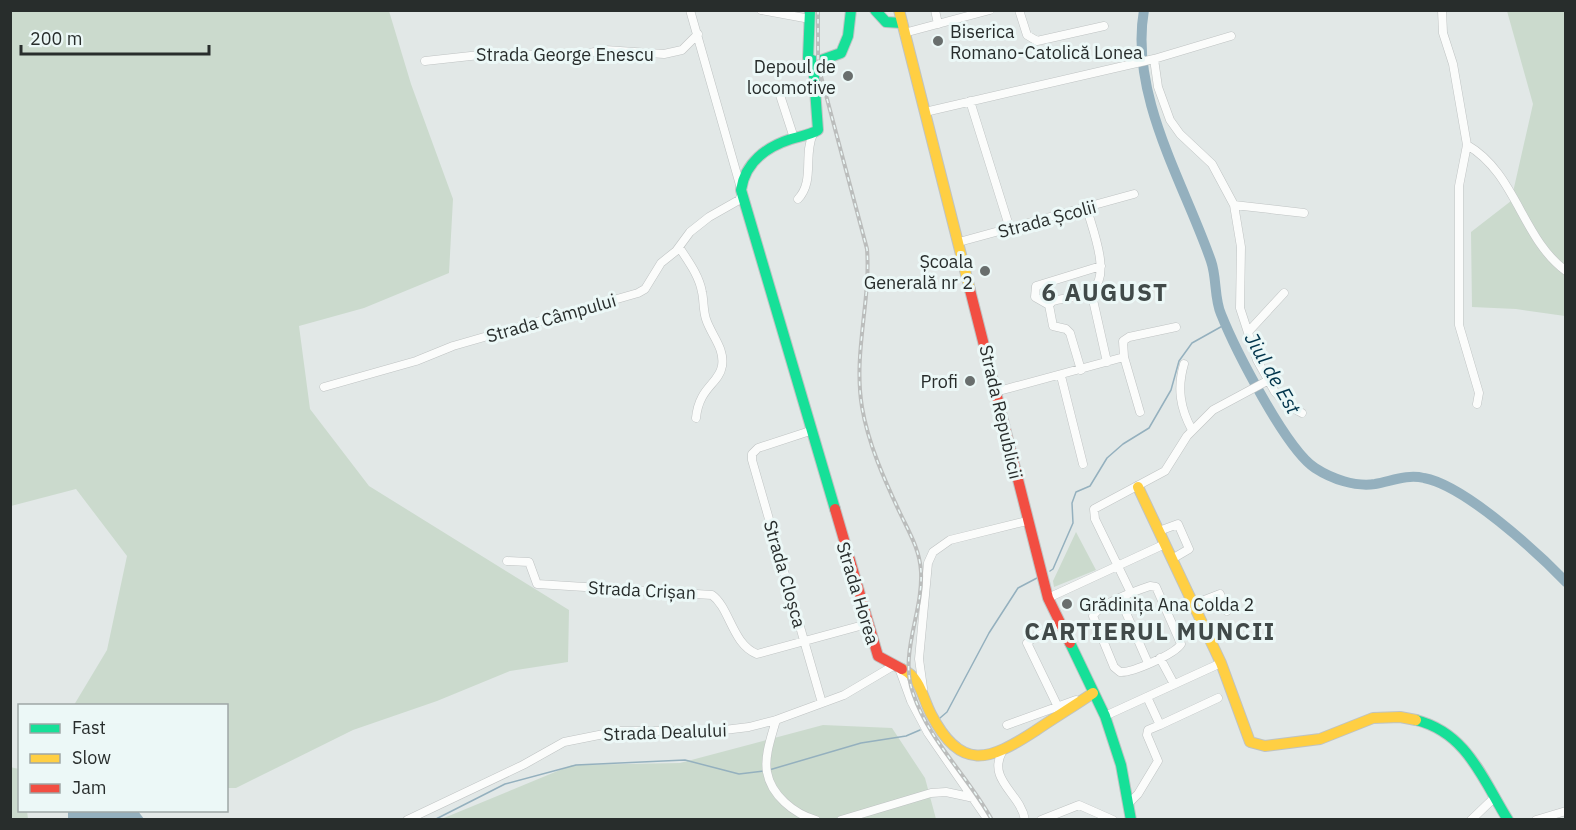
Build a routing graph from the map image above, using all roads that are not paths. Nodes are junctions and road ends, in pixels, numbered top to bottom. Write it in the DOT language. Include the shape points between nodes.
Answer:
graph roads {
  1 [pos="690,10"];
  2 [pos="761,10"];
  3 [pos="851,10"];
  4 [pos="875,10"];
  5 [pos="899,10"];
  6 [pos="935,10"];
  7 [pos="990,10"];
  8 [pos="1019,10"];
  9 [pos="1442,10"];
  10 [pos="810,15"];
  11 [pos="938,24"];
  12 [pos="1104,26"];
  13 [pos="903,28"];
  14 [pos="698,34"];
  15 [pos="1231,36"];
  16 [pos="1151,59"];
  17 [pos="425,60"];
  18 [pos="813,62"];
  19 [pos="777,86"];
  20 [pos="970,100"];
  21 [pos="925,112"];
  22 [pos="813,134"];
  23 [pos="794,138"];
  24 [pos="1467,145"];
  25 [pos="742,194"];
  26 [pos="1134,194"];
  27 [pos="798,199"];
  28 [pos="1234,205"];
  29 [pos="1088,208"];
  30 [pos="1304,213"];
  31 [pos="1010,229"];
  32 [pos="959,242"];
  33 [pos="679,247"];
  34 [pos="1101,266"];
  35 [pos="1566,271"];
  36 [pos="1091,291"];
  37 [pos="1284,293"];
  38 [pos="1049,305"];
  39 [pos="1176,327"];
  40 [pos="1248,332"];
  41 [pos="1124,357"];
  42 [pos="1107,362"];
  43 [pos="1184,364"];
  44 [pos="1081,370"];
  45 [pos="1061,376"];
  46 [pos="1260,384"];
  47 [pos="324,387"];
  48 [pos="996,392"];
  49 [pos="1477,404"];
  50 [pos="1140,412"];
  51 [pos="1302,413"];
  52 [pos="696,418"];
  53 [pos="1192,430"];
  54 [pos="810,431"];
  55 [pos="1083,465"];
  56 [pos="1138,488"];
  57 [pos="1027,521"];
  58 [pos="1159,531"];
  59 [pos="1165,544"];
  60 [pos="1172,559"];
  61 [pos="507,561"];
  62 [pos="1119,566"];
  63 [pos="1131,593"];
  64 [pos="1048,598"];
  65 [pos="1120,599"];
  66 [pos="1194,604"];
  67 [pos="1227,611"];
  68 [pos="867,624"];
  69 [pos="1060,624"];
  70 [pos="804,641"];
  71 [pos="1161,658"];
  72 [pos="1148,663"];
  73 [pos="1221,663"];
  74 [pos="896,667"];
  75 [pos="1174,684"];
  76 [pos="1090,695"];
  77 [pos="1147,697"];
  78 [pos="1218,698"];
  79 [pos="924,699"];
  80 [pos="822,703"];
  81 [pos="1058,707"];
  82 [pos="1105,716"];
  83 [pos="776,720"];
  84 [pos="1007,725"];
  85 [pos="1160,725"];
  86 [pos="1002,752"];
  87 [pos="974,798"];
  88 [pos="1493,799"];
  89 [pos="1128,804"];
  90 [pos="1566,811"];
  91 [pos="407,819"];
  92 [pos="816,819"];
  93 [pos="841,819"];
  94 [pos="988,819"];
  95 [pos="1025,819"];
  96 [pos="1041,819"];
  97 [pos="1113,819"];
  98 [pos="1131,819"];
  99 [pos="1471,819"];
  100 [pos="1508,819"];
  101 [pos="1536,819"];
  1 -- 14 [label="street"];
  2 -- 10 [label="street"];
  3 -- 18 [label="street" via="841,53"];
  4 -- 13 [label="street" via="886,21"];
  5 -- 13 [label="street, Strada Republicii"];
  6 -- 11 [label="street"];
  7 -- 11 [label="street"];
  8 -- 12 [label="street" via="1027,34 1037,41"];
  9 -- 24 [label="street" via="1443,33 1453,64"];
  10 -- 18 [label="street" via="808,57"];
  11 -- 13 [label="street"];
  13 -- 21 [label="street, Strada Republicii"];
  14 -- 17 [label="street, Strada George Enescu" via="682,50 664,54 605,50 569,57 498,53"];
  14 -- 25 [label="street"];
  15 -- 16 [label="street"];
  16 -- 20 [label="street"];
  16 -- 28 [label="street" via="1170,120 1212,164"];
  18 -- 22 [label="street" via="819,126"];
  19 -- 23 [label="street"];
  20 -- 21 [label="street"];
  20 -- 31 [label="street"];
  21 -- 32 [label="street, Strada Republicii"];
  22 -- 23 [label="street"];
  22 -- 27 [label="street" via="808,145 806,186"];
  23 -- 25 [label="street" via="773,147 750,165 741,179"];
  24 -- 35 [label="street" via="1496,172 1518,202 1539,244"];
  24 -- 49 [label="street" via="1459,186 1459,304 1460,326 1479,393"];
  25 -- 33 [label="street, Strada Câmpului" via="739,200 694,228"];
  25 -- 54 [label="street"];
  26 -- 29 [label="street, Strada Școlii"];
  28 -- 30 [label="street"];
  28 -- 40 [label="street" via="1241,247 1240,308"];
  29 -- 31 [label="street, Strada Școlii"];
  29 -- 34 [label="street"];
  31 -- 32 [label="street, Strada Școlii"];
  32 -- 48 [label="street, Strada Republicii"];
  33 -- 47 [label="street, Strada Câmpului" via="638,293"];
  33 -- 52 [label="street" via="696,273 706,321 722,357 718,376 697,404"];
  34 -- 36 [label="street" via="1098,283"];
  34 -- 38 [label="street" via="1036,286 1035,297"];
  36 -- 38 [label="street"];
  36 -- 42 [label="street"];
  37 -- 40 [label="street"];
  38 -- 44 [label="street" via="1053,326 1070,333"];
  39 -- 41 [label="street" via="1125,339"];
  40 -- 46 [label="street"];
  41 -- 42 [label="street"];
  41 -- 50 [label="street"];
  42 -- 44 [label="street"];
  43 -- 53 [label="street" via="1180,395 1184,416"];
  44 -- 45 [label="street"];
  45 -- 48 [label="street"];
  45 -- 55 [label="street"];
  46 -- 51 [label="street"];
  46 -- 53 [label="street" via="1221,404"];
  48 -- 57 [label="street, Strada Republicii"];
  53 -- 56 [label="street" via="1165,471"];
  54 -- 68 [label="street, Strada Horea"];
  54 -- 70 [label="street, Strada Cloșca" via="758,448 752,454"];
  56 -- 58 [label="street"];
  56 -- 62 [label="street" via="1094,509 1095,519"];
  57 -- 64 [label="street, Strada Republicii"];
  57 -- 79 [label="street" via="951,540 933,552 928,563 919,659"];
  58 -- 59 [label="street"];
  58 -- 60 [label="street" via="1178,524 1189,549"];
  59 -- 60 [label="street"];
  59 -- 62 [label="street"];
  60 -- 66 [label="street"];
  61 -- 70 [label="street, Strada Crișan" via="530,562 537,584 712,595 738,637 757,654"];
  62 -- 63 [label="street"];
  62 -- 64 [label="street"];
  63 -- 65 [label="street"];
  63 -- 71 [label="street" via="1152,585 1158,590 1181,644"];
  64 -- 69 [label="street, Strada Republicii"];
  65 -- 72 [label="street"];
  65 -- 72 [label="street" via="1096,612 1093,620 1117,671 1125,673"];
  66 -- 67 [label="street" via="1220,594"];
  66 -- 73 [label="street"];
  68 -- 70 [label="street, Strada Crișan"];
  68 -- 74 [label="street, Strada Horea" via="878,656"];
  69 -- 76 [label="street, Strada Republicii"];
  69 -- 81 [label="street" via="1028,643"];
  70 -- 80 [label="street, Strada Cloșca"];
  71 -- 72 [label="street"];
  71 -- 75 [label="street"];
  73 -- 75 [label="street"];
  73 -- 88 [label="street" via="1253,744 1315,740 1359,722 1383,717 1413,718 1460,742"];
  74 -- 79 [label="street, Strada Horea" via="914,676"];
  74 -- 80 [label="street, Strada Dealului" via="862,687"];
  74 -- 87 [label="street" via="928,733"];
  75 -- 77 [label="street"];
  76 -- 81 [label="street"];
  76 -- 82 [label="street, Strada Republicii"];
  76 -- 86 [label="street"];
  77 -- 82 [label="street"];
  77 -- 85 [label="street"];
  78 -- 85 [label="street"];
  79 -- 86 [label="street, Strada Horea" via="933,719 957,749 972,757 986,758"];
  80 -- 83 [label="street, Strada Dealului"];
  81 -- 84 [label="street"];
  82 -- 89 [label="street, Strada Republicii"];
  83 -- 91 [label="street, Strada Dealului" via="729,730 636,730 583,737 554,746 513,770"];
  83 -- 92 [label="street" via="767,771 783,800 797,812"];
  85 -- 89 [label="street" via="1148,730 1147,735 1158,761"];
  86 -- 95 [label="street" via="997,766 999,775"];
  87 -- 93 [label="street" via="931,793"];
  87 -- 94 [label="street"];
  88 -- 99 [label="street"];
  88 -- 100 [label="street"];
  89 -- 98 [label="street, Strada Republicii"];
  90 -- 101 [label="street"];
  96 -- 97 [label="street" via="1079,805"];
}
